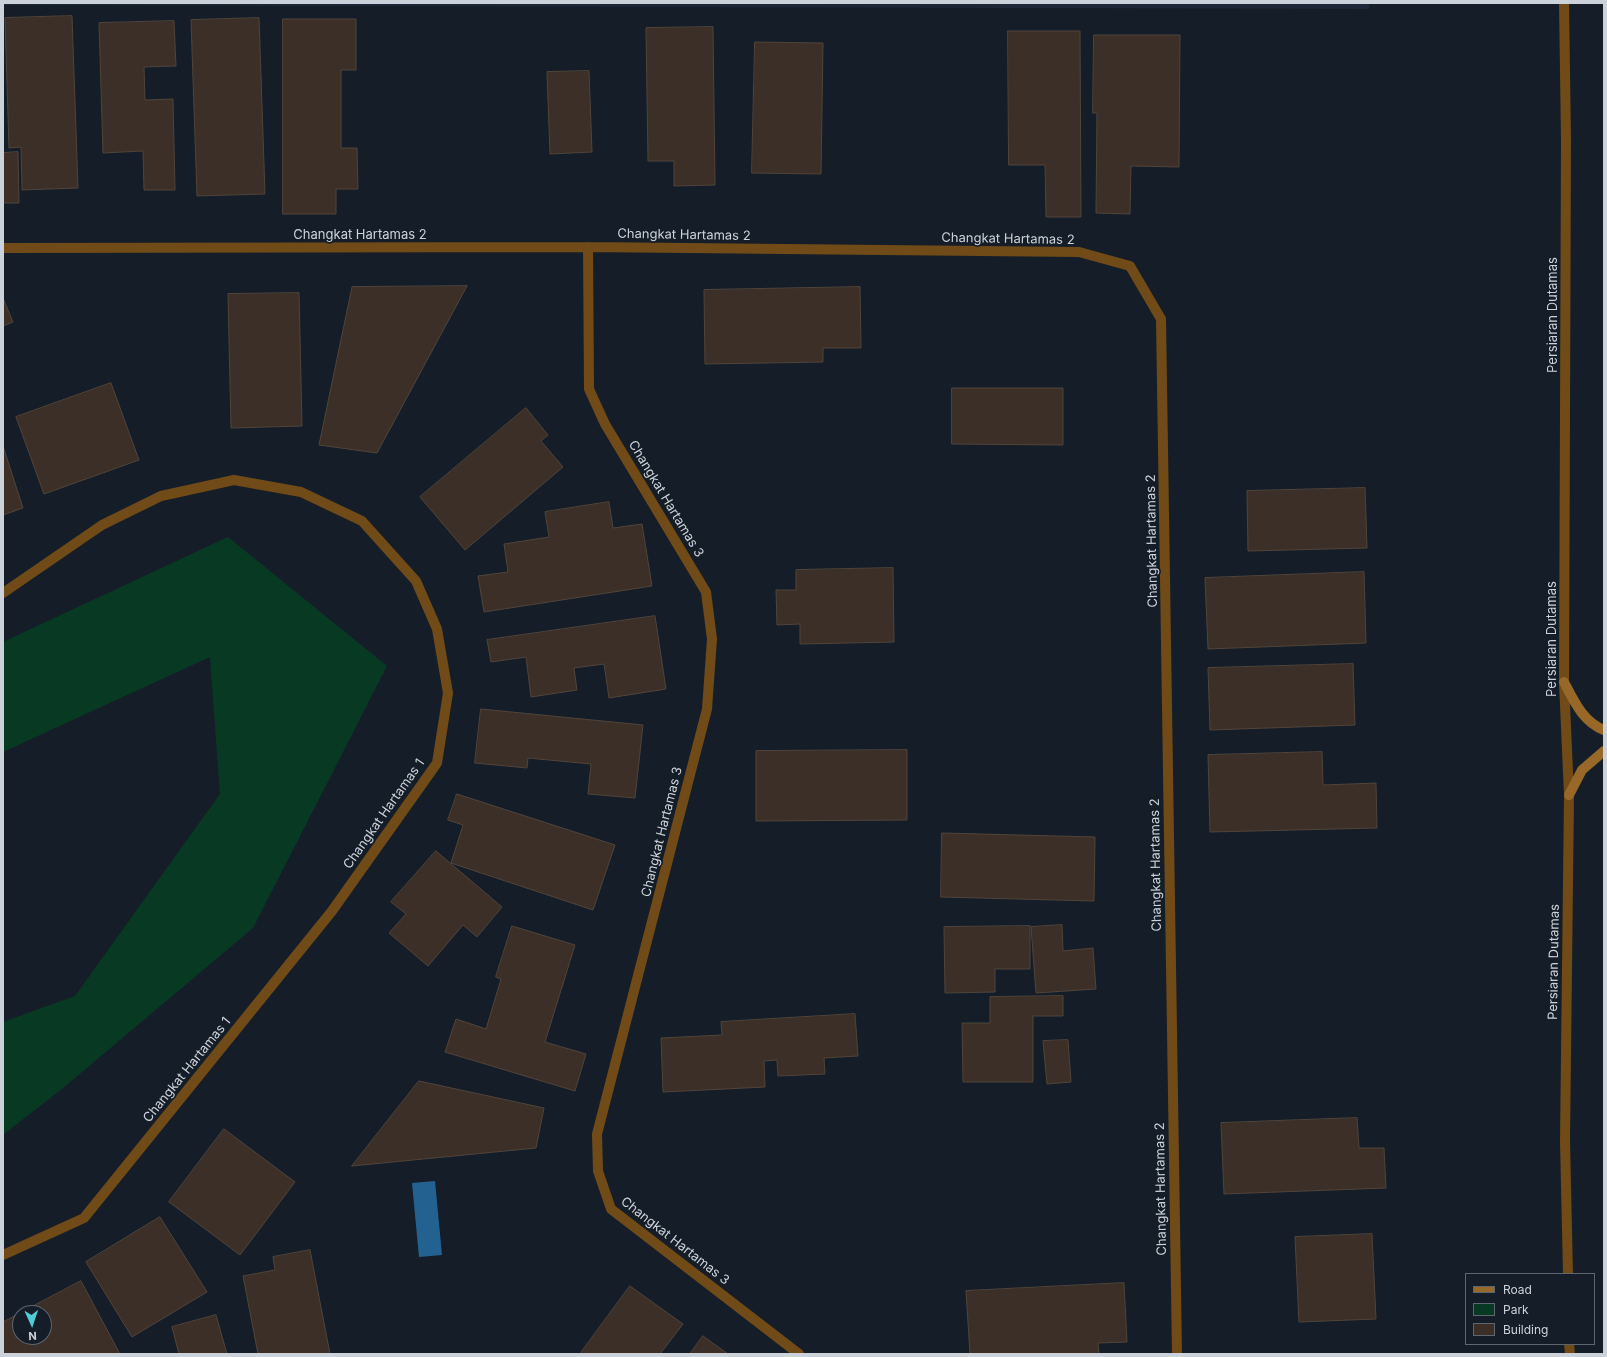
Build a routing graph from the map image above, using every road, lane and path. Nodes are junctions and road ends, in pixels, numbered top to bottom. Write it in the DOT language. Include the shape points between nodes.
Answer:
graph roads {
  1 [pos="1564,3"];
  2 [pos="588,247"];
  3 [pos="3,248"];
  4 [pos="3,593"];
  5 [pos="1564,682"];
  6 [pos="1604,730"];
  7 [pos="1604,751"];
  8 [pos="1569,795"];
  9 [pos="3,1255"];
  10 [pos="1568,1273"];
  11 [pos="799,1354"];
  12 [pos="1177,1354"];
  1 -- 5 [label="street, Persiaran Dutamas"];
  2 -- 3 [label="street, Changkat Hartamas 2"];
  2 -- 11 [label="street, Changkat Hartamas 3" via="589,389 605,424 706,592 712,639 707,709 597,1134 598,1171 611,1209"];
  2 -- 12 [label="street, Changkat Hartamas 2" via="1079,252 1130,266 1161,319"];
  4 -- 9 [label="street, Changkat Hartamas 1" via="102,525 161,496 234,480 301,492 362,521 416,581 437,629 448,693 436,763 332,911 84,1218"];
  5 -- 6 [label="main road" via="1577,707 1594,726"];
  5 -- 8 [label="street, Persiaran Dutamas"];
  7 -- 8 [label="main road" via="1582,770"];
  8 -- 10 [label="street, Persiaran Dutamas" via="1565,1141"];
}
